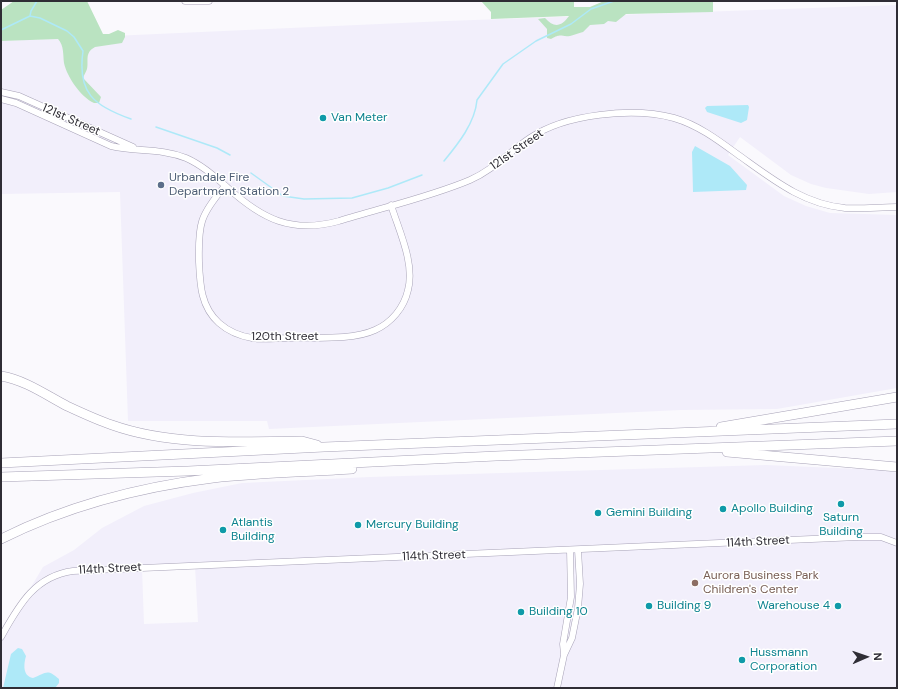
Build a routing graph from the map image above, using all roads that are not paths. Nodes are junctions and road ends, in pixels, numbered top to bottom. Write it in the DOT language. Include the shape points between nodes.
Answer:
graph roads {
  1 [pos="185,1"];
  2 [pos="209,1"];
  3 [pos="1,92"];
  4 [pos="1,99"];
  5 [pos="140,150"];
  6 [pos="225,186"];
  7 [pos="391,205"];
  8 [pos="897,207"];
  9 [pos="1,376"];
  10 [pos="897,397"];
  11 [pos="897,424"];
  12 [pos="683,433"];
  13 [pos="897,441"];
  14 [pos="324,447"];
  15 [pos="686,448"];
  16 [pos="496,456"];
  17 [pos="1,463"];
  18 [pos="897,467"];
  19 [pos="1,479"];
  20 [pos="1,539"];
  21 [pos="897,543"];
  22 [pos="570,550"];
  23 [pos="578,550"];
  24 [pos="1,637"];
  25 [pos="564,655"];
  26 [pos="557,688"];
  1 -- 2 [label="street"];
  3 -- 5 [label="street, 121st Street" via="19,96"];
  4 -- 5 [label="street, 121st Street" via="16,103 111,146"];
  5 -- 6 [label="street, 121st Street" via="166,152 186,158 204,168"];
  6 -- 7 [label="street, 121st Street" via="264,216 298,226 330,224"];
  6 -- 7 [label="street, 120th Street" via="208,206 199,227 199,280 202,296 210,313 225,328 240,336 254,339 354,336 376,330 389,322 400,310 409,289 409,264"];
  7 -- 8 [label="street, 121st Street" via="481,175 529,138 557,124 586,117 641,114 662,115 684,121 717,140 788,190 810,200 845,208"];
  9 -- 14 [label="highway" via="20,382 88,416 113,426 145,434 176,439 302,442"];
  10 -- 12 [label="highway"];
  11 -- 12 [label="highway"];
  12 -- 14 [label="highway"];
  13 -- 15 [label="highway"];
  14 -- 17 [label="highway"];
  15 -- 16 [label="highway"];
  15 -- 18 [label="highway"];
  16 -- 19 [label="highway"];
  16 -- 20 [label="highway" via="424,464 214,478 172,484 75,509"];
  21 -- 23 [label="street, 114th Street" via="881,538 858,537"];
  22 -- 23 [label="street, 114th Street"];
  22 -- 24 [label="street, 114th Street" via="67,572 44,581 28,594"];
  22 -- 25 [label="street" via="571,597"];
  23 -- 25 [label="street" via="578,608 572,638"];
  25 -- 26 [label="street"];
}
